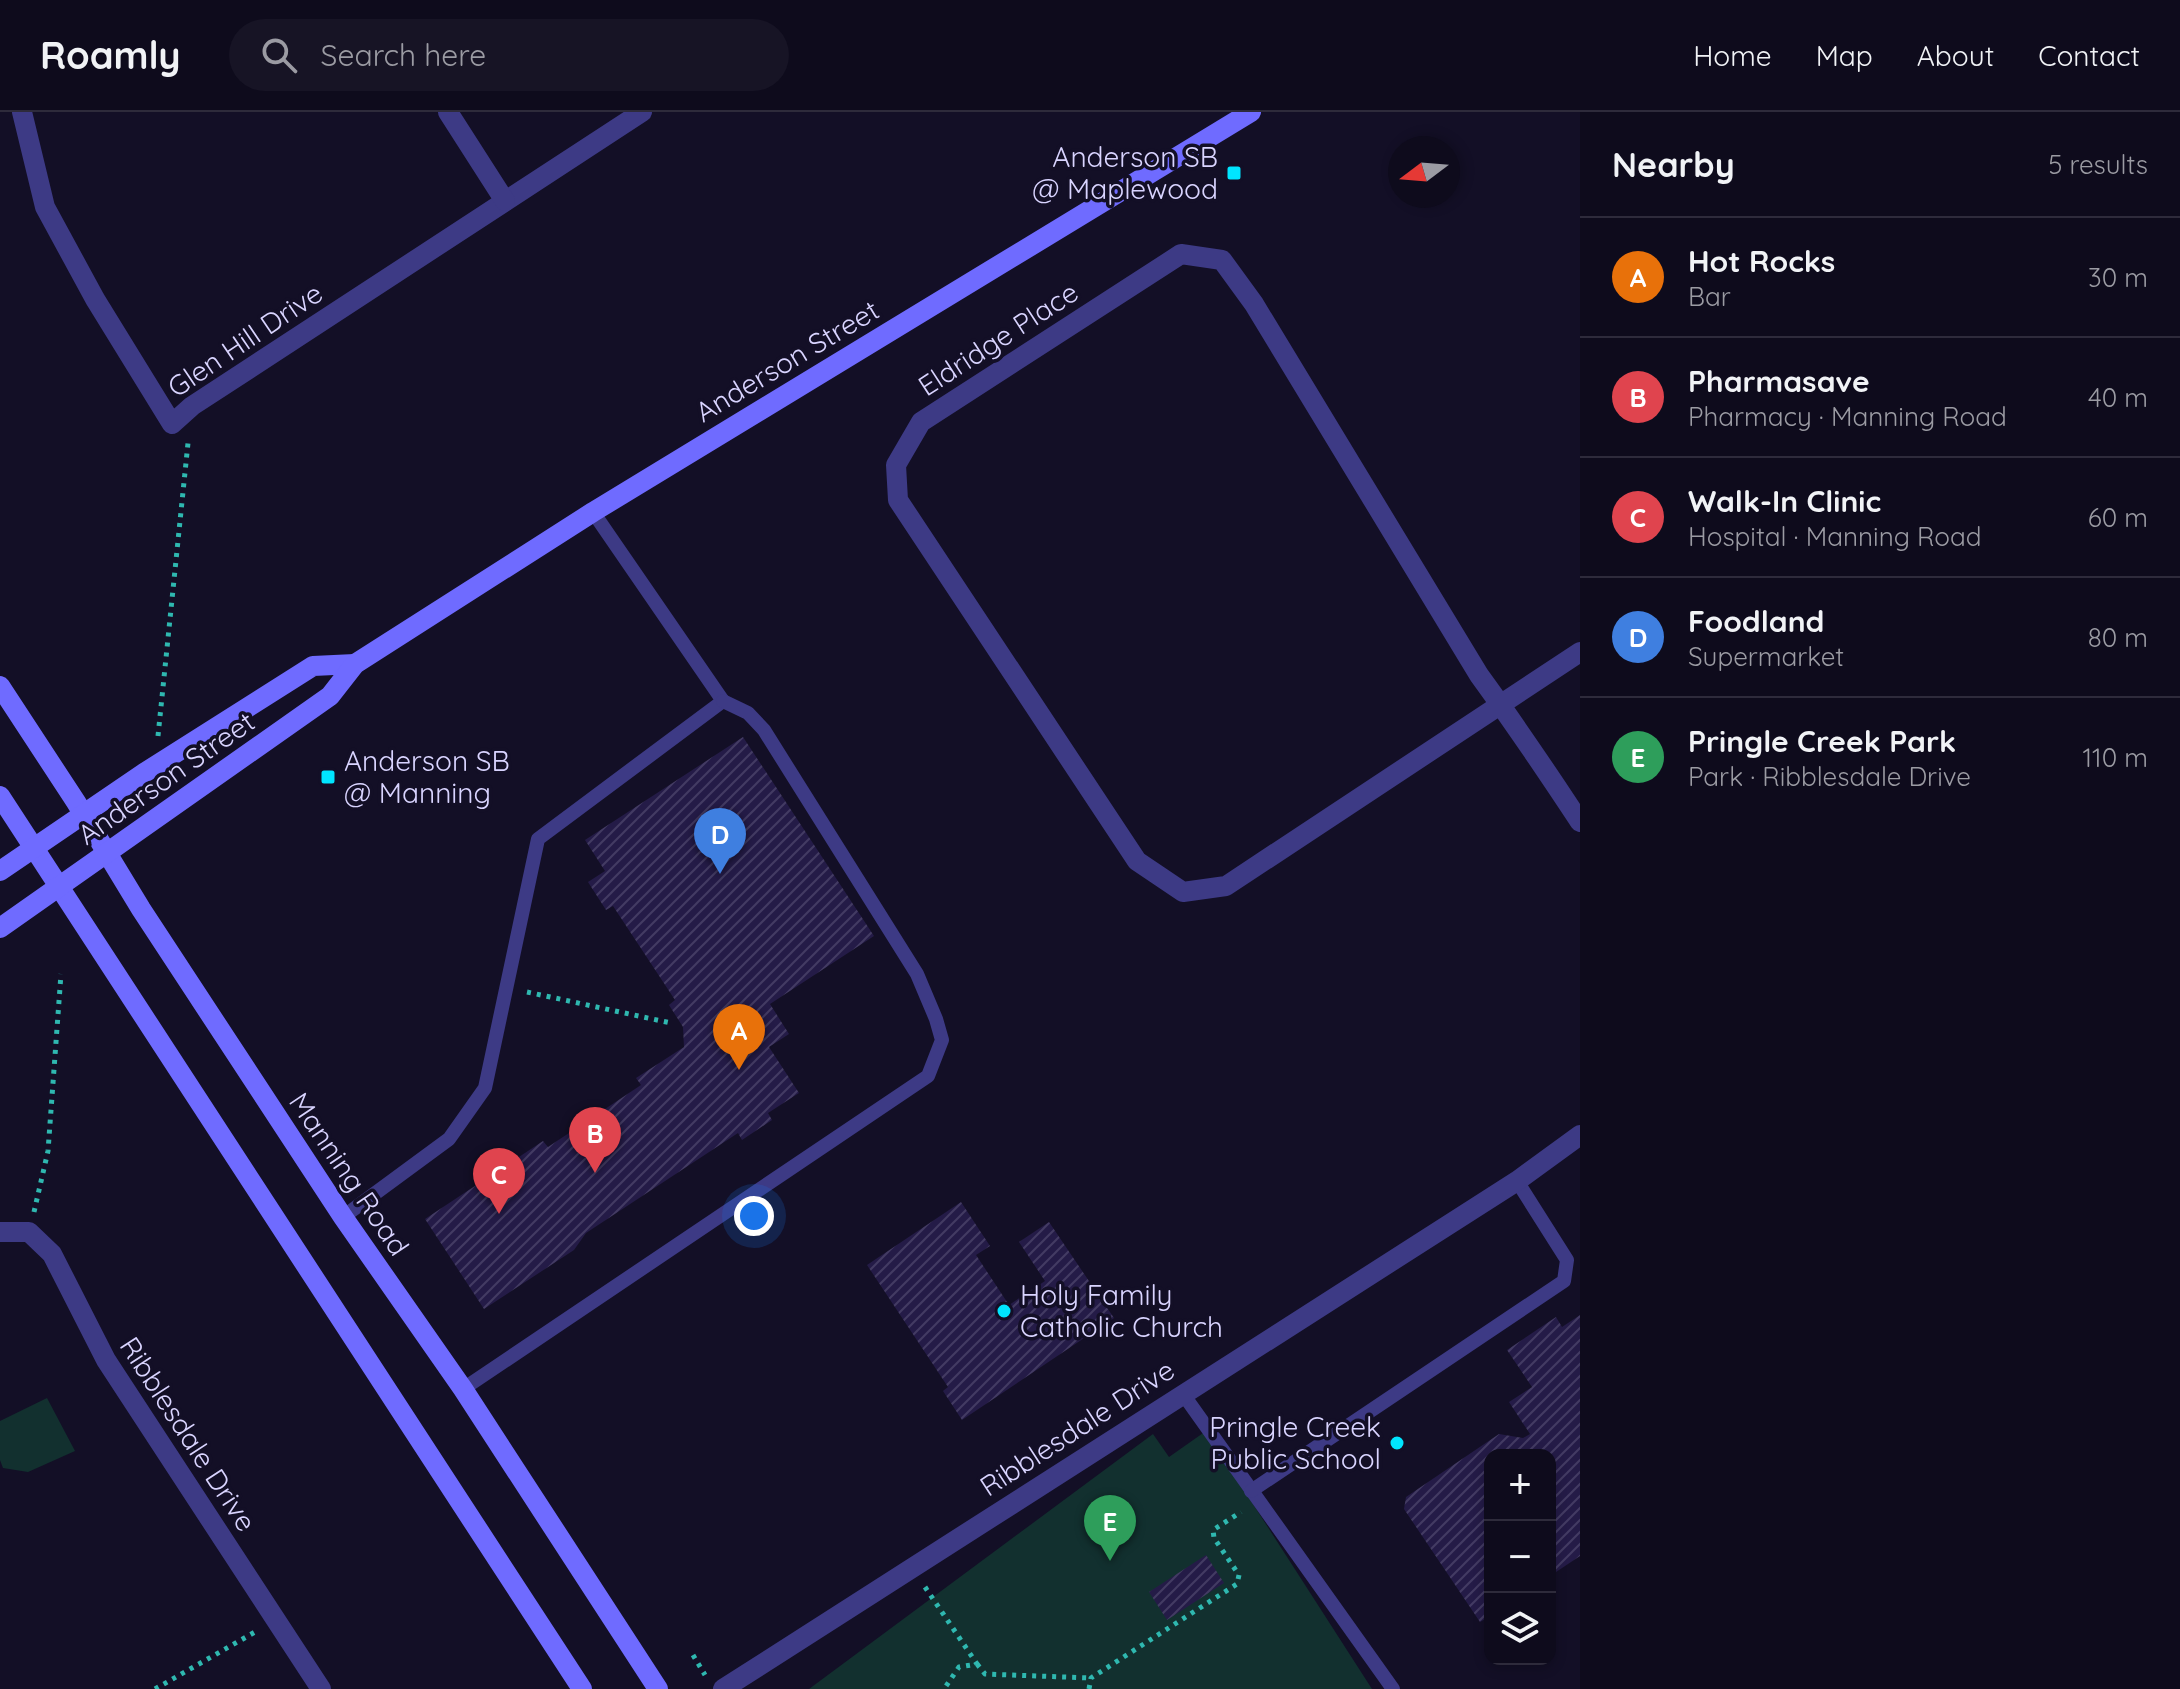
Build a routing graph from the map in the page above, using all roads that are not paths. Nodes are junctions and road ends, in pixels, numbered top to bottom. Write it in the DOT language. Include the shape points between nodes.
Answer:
graph roads {
  1 [pos="22,112"];
  2 [pos="448,112"];
  3 [pos="642,112"];
  4 [pos="1251,112"];
  5 [pos="505,201"];
  6 [pos="593,512"];
  7 [pos="1580,652"];
  8 [pos="355,664"];
  9 [pos="0,686"];
  10 [pos="723,701"];
  11 [pos="1501,706"];
  12 [pos="0,796"];
  13 [pos="83,815"];
  14 [pos="1580,822"];
  15 [pos="33,849"];
  16 [pos="108,854"];
  17 [pos="0,871"];
  18 [pos="59,887"];
  19 [pos="0,928"];
  20 [pos="1580,1135"];
  21 [pos="1517,1181"];
  22 [pos="343,1217"];
  23 [pos="0,1232"];
  24 [pos="463,1389"];
  25 [pos="1183,1394"];
  26 [pos="1255,1496"];
  27 [pos="321,1689"];
  28 [pos="582,1689"];
  29 [pos="658,1689"];
  30 [pos="723,1689"];
  31 [pos="1393,1689"];
  1 -- 5 [label="street, Glen Hill Drive" via="45,207 172,424"];
  2 -- 5 [label="street"];
  3 -- 5 [label="street, Glen Hill Drive"];
  4 -- 6 [label="main road, Anderson Street"];
  6 -- 8 [label="main road, Anderson Street"];
  6 -- 10 [label="lane"];
  7 -- 11 [label="street"];
  8 -- 13 [label="main road, Anderson Street" via="313,666"];
  8 -- 16 [label="main road, Anderson Street" via="330,696"];
  9 -- 13 [label="main road, Manning Road"];
  10 -- 22 [label="lane" via="538,839 485,1088 449,1139"];
  10 -- 24 [label="lane" via="748,713 764,730 917,974 942,1040 928,1076"];
  11 -- 11 [label="street, Eldridge Place" via="1226,886 1183,892 1137,861 1128,848 898,500 896,465 921,422 1181,254 1222,260"];
  11 -- 14 [label="street, Eldridge Place"];
  12 -- 15 [label="main road"];
  13 -- 15 [label="main road, Anderson Street"];
  13 -- 16 [label="main road, Manning Road"];
  15 -- 17 [label="main road, Anderson Street"];
  15 -- 18 [label="main road"];
  16 -- 18 [label="main road, Anderson Street"];
  16 -- 22 [label="main road, Manning Road"];
  18 -- 19 [label="main road, Anderson Street"];
  18 -- 28 [label="main road"];
  20 -- 21 [label="street, Ribblesdale Drive"];
  21 -- 25 [label="street, Ribblesdale Drive"];
  21 -- 26 [label="lane" via="1567,1260 1564,1281"];
  22 -- 24 [label="main road, Manning Road"];
  23 -- 27 [label="street, Ribblesdale Drive" via="29,1232 52,1254 106,1360"];
  24 -- 29 [label="main road, Manning Road"];
  25 -- 26 [label="lane"];
  25 -- 30 [label="street, Ribblesdale Drive"];
  26 -- 31 [label="lane"];
}
